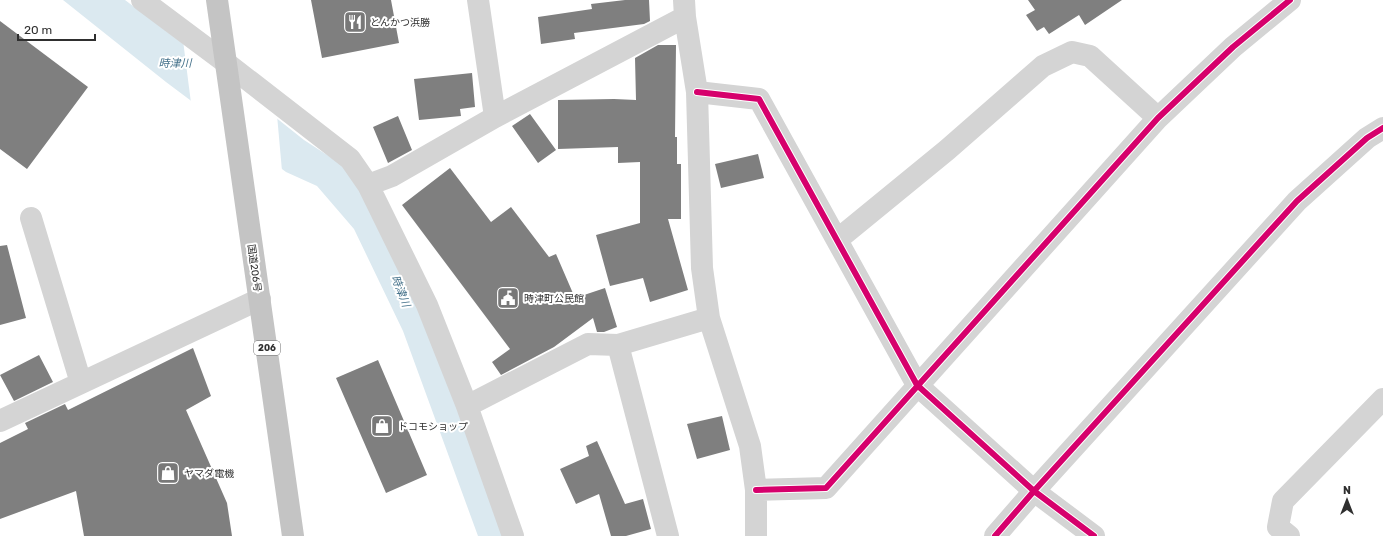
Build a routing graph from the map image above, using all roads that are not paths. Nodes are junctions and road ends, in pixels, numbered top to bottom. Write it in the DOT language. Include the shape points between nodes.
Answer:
graph roads {
  1 [pos="142,0"];
  2 [pos="217,0"];
  3 [pos="478,0"];
  4 [pos="1290,0"];
  5 [pos="684,8"];
  6 [pos="227,66"];
  7 [pos="698,92"];
  8 [pos="495,117"];
  9 [pos="1158,118"];
  10 [pos="1383,128"];
  11 [pos="368,185"];
  12 [pos="31,218"];
  13 [pos="837,240"];
  14 [pos="260,299"];
  15 [pos="709,318"];
  16 [pos="618,345"];
  17 [pos="81,383"];
  18 [pos="917,385"];
  19 [pos="1383,398"];
  20 [pos="467,406"];
  21 [pos="0,421"];
  22 [pos="756,490"];
  23 [pos="1034,491"];
  24 [pos="293,536"];
  25 [pos="514,536"];
  26 [pos="668,536"];
  27 [pos="756,536"];
  28 [pos="995,536"];
  29 [pos="1094,536"];
  30 [pos="1289,536"];
  1 -- 6 [label="street"];
  2 -- 6 [label="highway, 国道206号 / 206"];
  3 -- 8 [label="street"];
  4 -- 9 [label="street" via="1233,47"];
  5 -- 7 [label="street"];
  5 -- 8 [label="street"];
  6 -- 11 [label="street" via="350,159"];
  6 -- 14 [label="highway, 国道206号 / 206"];
  7 -- 13 [label="street" via="759,99"];
  7 -- 15 [label="street" via="700,241"];
  8 -- 11 [label="street" via="392,176"];
  9 -- 13 [label="street" via="1090,56 1072,52 1043,66 947,150"];
  9 -- 18 [label="street"];
  10 -- 23 [label="street" via="1368,138 1297,201"];
  11 -- 20 [label="street" via="427,305"];
  12 -- 17 [label="street"];
  13 -- 18 [label="street"];
  14 -- 17 [label="street"];
  14 -- 24 [label="highway, 国道206号 / 206"];
  15 -- 16 [label="street"];
  15 -- 22 [label="street" via="750,446"];
  16 -- 20 [label="street" via="588,344"];
  16 -- 26 [label="street"];
  17 -- 21 [label="street"];
  18 -- 22 [label="street" via="826,488"];
  18 -- 23 [label="street"];
  19 -- 30 [label="street" via="1283,501 1278,527"];
  20 -- 25 [label="street"];
  22 -- 27 [label="street"];
  23 -- 28 [label="street"];
  23 -- 29 [label="street"];
}
